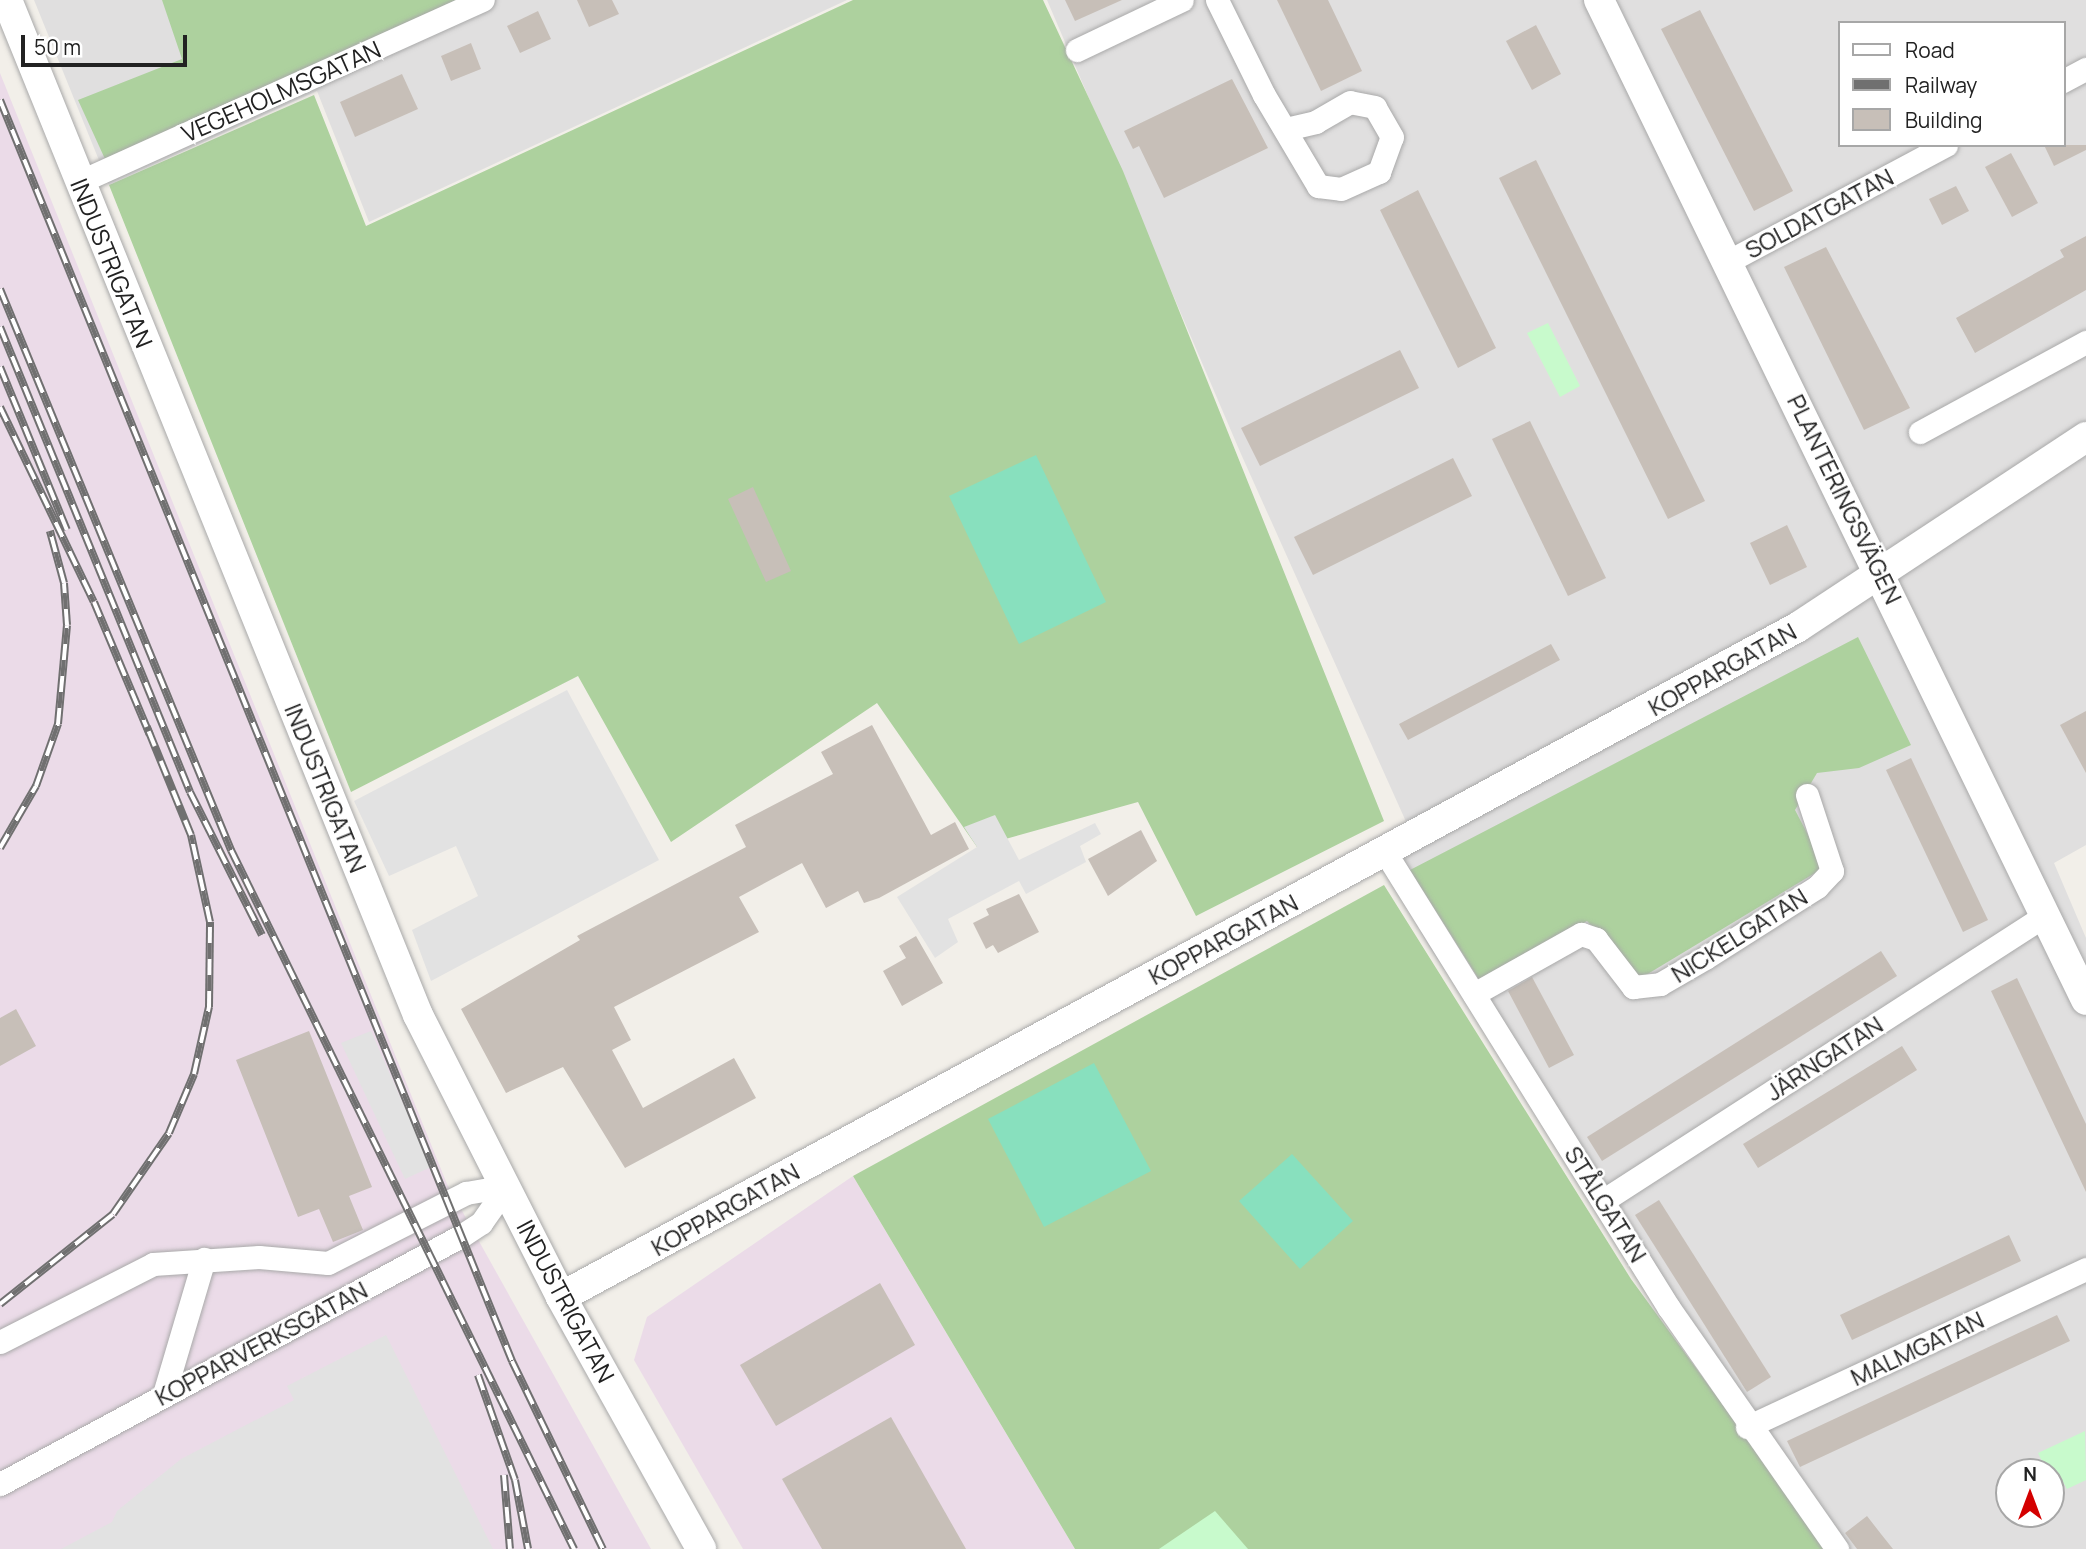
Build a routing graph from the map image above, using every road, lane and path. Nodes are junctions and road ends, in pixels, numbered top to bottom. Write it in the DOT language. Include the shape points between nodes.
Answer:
graph roads {
  1 [pos="7,0"];
  2 [pos="483,0"];
  3 [pos="1182,0"];
  4 [pos="1217,0"];
  5 [pos="1599,0"];
  6 [pos="1077,50"];
  7 [pos="2086,69"];
  8 [pos="2065,80"];
  9 [pos="1285,129"];
  10 [pos="1942,147"];
  11 [pos="79,182"];
  12 [pos="1729,261"];
  13 [pos="2086,342"];
  14 [pos="1920,432"];
  15 [pos="2086,436"];
  16 [pos="1881,574"];
  17 [pos="1807,795"];
  18 [pos="1385,852"];
  19 [pos="2044,916"];
  20 [pos="1474,994"];
  21 [pos="2086,1000"];
  22 [pos="507,1186"];
  23 [pos="1604,1200"];
  24 [pos="204,1259"];
  25 [pos="2086,1269"];
  26 [pos="561,1297"];
  27 [pos="0,1342"];
  28 [pos="164,1394"];
  29 [pos="1747,1427"];
  30 [pos="0,1484"];
  31 [pos="701,1549"];
  32 [pos="1837,1549"];
  1 -- 11 [label="street, INDUSTRIGATAN"];
  2 -- 11 [label="street, VEGEHOLMSGATAN"];
  3 -- 6 [label="street"];
  4 -- 9 [label="street"];
  5 -- 12 [label="street, PLANTERINGSVÄGEN"];
  7 -- 8 [label="street"];
  9 -- 9 [label="street" via="1316,122 1350,102 1374,107 1392,137 1379,172 1341,189 1318,186"];
  10 -- 12 [label="street, SOLDATGATAN"];
  11 -- 22 [label="street, INDUSTRIGATAN" via="418,1015"];
  12 -- 16 [label="street, PLANTERINGSVÄGEN"];
  13 -- 14 [label="street"];
  15 -- 16 [label="street, KOPPARGATAN"];
  16 -- 18 [label="street, KOPPARGATAN" via="1701,682"];
  16 -- 19 [label="street, PLANTERINGSVÄGEN"];
  17 -- 20 [label="street, NICKELGATAN" via="1832,871 1817,887 1705,958 1660,984 1633,987 1596,939 1581,934"];
  18 -- 20 [label="street, STÅLGATAN"];
  18 -- 26 [label="street, KOPPARGATAN"];
  19 -- 21 [label="street, PLANTERINGSVÄGEN"];
  19 -- 23 [label="street, JÄRNGATAN"];
  20 -- 23 [label="street, STÅLGATAN"];
  22 -- 24 [label="street" via="466,1193 328,1263"];
  22 -- 26 [label="street, INDUSTRIGATAN"];
  22 -- 28 [label="street, KOPPARVERKSGATAN" via="481,1223 461,1236"];
  23 -- 29 [label="street, STÅLGATAN"];
  24 -- 27 [label="street" via="153,1264"];
  24 -- 28 [label="street"];
  25 -- 29 [label="street, MALMGATAN"];
  26 -- 31 [label="street, INDUSTRIGATAN"];
  28 -- 30 [label="street, KOPPARVERKSGATAN"];
  29 -- 32 [label="street, STÅLGATAN"];
}
